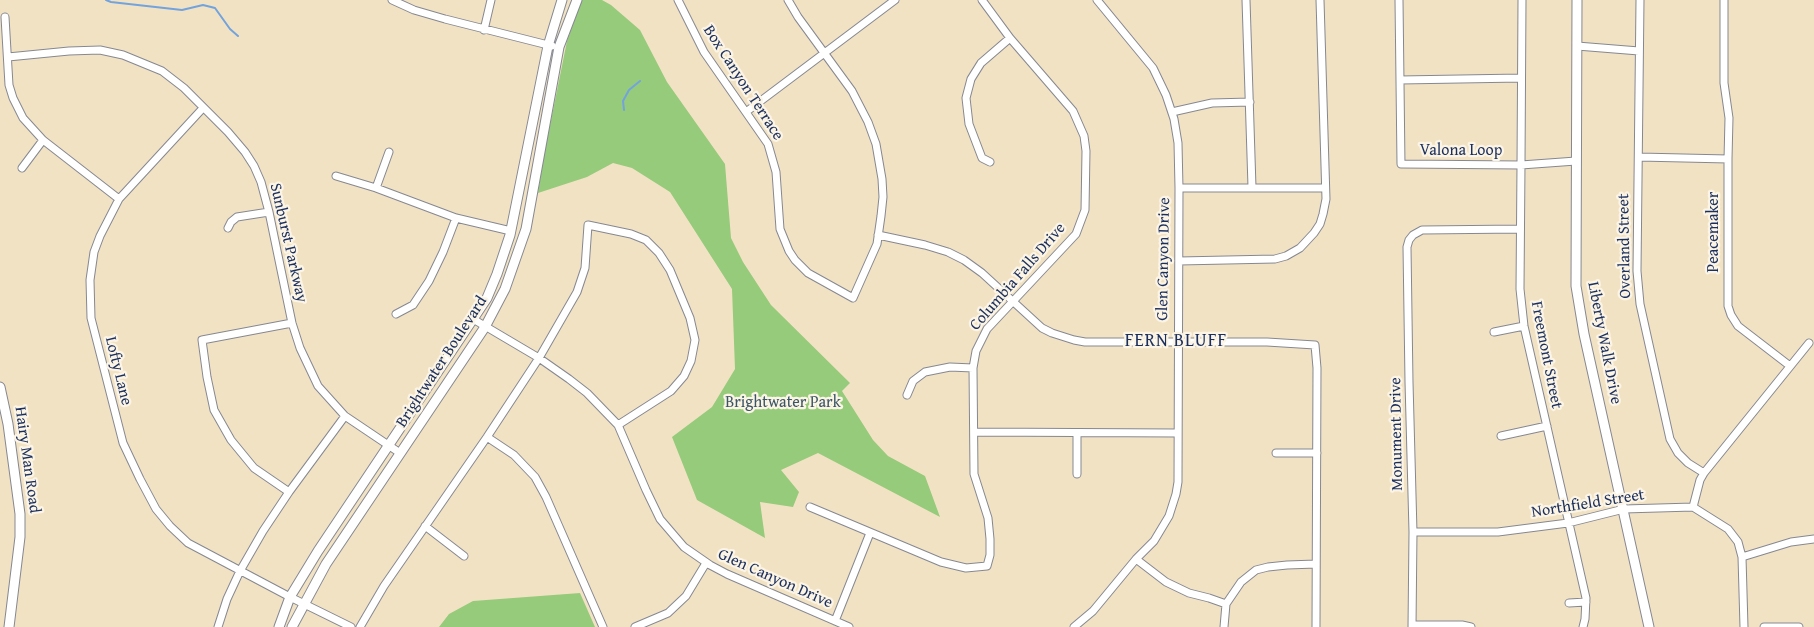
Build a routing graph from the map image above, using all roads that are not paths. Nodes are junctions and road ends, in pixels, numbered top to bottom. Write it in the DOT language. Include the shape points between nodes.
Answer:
graph roads {
  1 [pos="392,0"];
  2 [pos="491,0"];
  3 [pos="562,0"];
  4 [pos="577,0"];
  5 [pos="678,0"];
  6 [pos="788,0"];
  7 [pos="895,0"];
  8 [pos="982,0"];
  9 [pos="1096,0"];
  10 [pos="1246,0"];
  11 [pos="1320,0"];
  12 [pos="1399,0"];
  13 [pos="1522,0"];
  14 [pos="1577,0"];
  15 [pos="1640,0"];
  16 [pos="1724,0"];
  17 [pos="5,17"];
  18 [pos="484,30"];
  19 [pos="1010,38"];
  20 [pos="548,46"];
  21 [pos="1577,46"];
  22 [pos="559,47"];
  23 [pos="1639,51"];
  24 [pos="824,53"];
  25 [pos="8,57"];
  26 [pos="1521,78"];
  27 [pos="1400,80"];
  28 [pos="1250,102"];
  29 [pos="203,108"];
  30 [pos="746,112"];
  31 [pos="1172,112"];
  32 [pos="43,140"];
  33 [pos="389,152"];
  34 [pos="1639,157"];
  35 [pos="1728,159"];
  36 [pos="1576,161"];
  37 [pos="990,162"];
  38 [pos="1521,165"];
  39 [pos="22,168"];
  40 [pos="336,176"];
  41 [pos="1252,187"];
  42 [pos="376,188"];
  43 [pos="1179,188"];
  44 [pos="1325,188"];
  45 [pos="119,199"];
  46 [pos="269,212"];
  47 [pos="456,218"];
  48 [pos="228,228"];
  49 [pos="1520,229"];
  50 [pos="511,231"];
  51 [pos="878,235"];
  52 [pos="1179,261"];
  53 [pos="1013,301"];
  54 [pos="396,314"];
  55 [pos="473,319"];
  56 [pos="292,323"];
  57 [pos="1524,326"];
  58 [pos="486,327"];
  59 [pos="1494,332"];
  60 [pos="1177,342"];
  61 [pos="1808,343"];
  62 [pos="539,358"];
  63 [pos="1790,366"];
  64 [pos="973,368"];
  65 [pos="0,387"];
  66 [pos="907,395"];
  67 [pos="346,416"];
  68 [pos="618,425"];
  69 [pos="1546,426"];
  70 [pos="975,432"];
  71 [pos="1077,433"];
  72 [pos="1177,433"];
  73 [pos="1501,436"];
  74 [pos="488,437"];
  75 [pos="389,446"];
  76 [pos="400,453"];
  77 [pos="1276,453"];
  78 [pos="1317,453"];
  79 [pos="1704,473"];
  80 [pos="1077,474"];
  81 [pos="289,492"];
  82 [pos="810,507"];
  83 [pos="1693,507"];
  84 [pos="1624,509"];
  85 [pos="1568,523"];
  86 [pos="425,526"];
  87 [pos="1413,532"];
  88 [pos="870,533"];
  89 [pos="1814,539"];
  90 [pos="464,556"];
  91 [pos="1742,558"];
  92 [pos="1136,559"];
  93 [pos="706,562"];
  94 [pos="1316,564"];
  95 [pos="240,571"];
  96 [pos="290,597"];
  97 [pos="1586,602"];
  98 [pos="1569,603"];
  99 [pos="304,604"];
  100 [pos="1226,604"];
  101 [pos="835,621"];
  102 [pos="1412,626"];
  103 [pos="9,627"];
  104 [pos="218,627"];
  105 [pos="279,627"];
  106 [pos="292,627"];
  107 [pos="352,627"];
  108 [pos="360,627"];
  109 [pos="603,627"];
  110 [pos="634,627"];
  111 [pos="849,627"];
  112 [pos="1074,627"];
  113 [pos="1224,627"];
  114 [pos="1316,627"];
  115 [pos="1471,627"];
  116 [pos="1582,627"];
  117 [pos="1649,627"];
  118 [pos="1744,627"];
  119 [pos="1764,627"];
  120 [pos="1799,627"];
  1 -- 18 [label="street" via="414,10"];
  2 -- 18 [label="street"];
  3 -- 20 [label="street, Brightwater Boulevard"];
  4 -- 22 [label="street, Brightwater Boulevard"];
  5 -- 30 [label="street, Box Canyon Terrace" via="704,52"];
  6 -- 24 [label="street"];
  7 -- 24 [label="street"];
  8 -- 19 [label="street, Columbia Falls Drive"];
  9 -- 31 [label="street, Glen Canyon Drive" via="1146,58 1159,78"];
  10 -- 28 [label="street"];
  11 -- 44 [label="street"];
  12 -- 27 [label="street, Valona Loop"];
  13 -- 26 [label="street, Valona Loop"];
  14 -- 21 [label="street, Liberty Walk Drive"];
  15 -- 23 [label="street, Overland Street"];
  16 -- 35 [label="street, Peacemaker"];
  17 -- 25 [label="street"];
  18 -- 20 [label="street"];
  19 -- 37 [label="street" via="981,62 971,79 966,98 969,124 982,158"];
  19 -- 53 [label="street, Columbia Falls Drive" via="1073,111 1084,136 1086,152 1086,205 1080,225 1069,242"];
  20 -- 22 [label="street"];
  20 -- 50 [label="street, Brightwater Boulevard"];
  21 -- 23 [label="street"];
  21 -- 36 [label="street, Liberty Walk Drive"];
  22 -- 58 [label="street, Brightwater Boulevard" via="526,229 505,289"];
  23 -- 34 [label="street, Overland Street"];
  24 -- 30 [label="street"];
  24 -- 51 [label="street" via="852,90 876,144 883,197"];
  25 -- 29 [label="street, Sunburst Parkway" via="100,50 123,55 162,71"];
  25 -- 32 [label="street" via="13,98 23,118"];
  26 -- 27 [label="street"];
  26 -- 38 [label="street, Valona Loop"];
  27 -- 38 [label="street, Valona Loop" via="1401,164"];
  28 -- 31 [label="street" via="1203,104"];
  28 -- 41 [label="street"];
  29 -- 45 [label="street, Lofty Lane"];
  29 -- 46 [label="street, Sunburst Parkway" via="237,141 254,166"];
  30 -- 51 [label="street, Box Canyon Terrace" via="765,138 772,155 780,229 789,251 808,273 853,298 871,260"];
  31 -- 43 [label="street, Glen Canyon Drive" via="1178,143"];
  32 -- 39 [label="street"];
  32 -- 45 [label="street"];
  33 -- 42 [label="street"];
  34 -- 35 [label="street"];
  34 -- 79 [label="street, Overland Street" via="1637,271 1640,304 1670,439 1678,453"];
  35 -- 63 [label="street, Peacemaker" via="1727,297 1731,315 1744,331"];
  36 -- 38 [label="street"];
  36 -- 84 [label="street, Liberty Walk Drive" via="1578,304"];
  38 -- 49 [label="street, Freemont Street"];
  40 -- 42 [label="street"];
  41 -- 43 [label="street"];
  41 -- 44 [label="street"];
  42 -- 47 [label="street"];
  43 -- 52 [label="street, Glen Canyon Drive"];
  44 -- 52 [label="street" via="1324,214 1317,229 1308,241 1286,256 1269,260"];
  45 -- 95 [label="street, Lofty Lane" via="94,252 90,280 91,318 123,443 156,509 170,526 188,543"];
  46 -- 48 [label="street" via="237,217"];
  46 -- 56 [label="street, Sunburst Parkway"];
  47 -- 50 [label="street"];
  47 -- 54 [label="street" via="428,281 413,305"];
  49 -- 57 [label="street, Freemont Street" via="1520,290"];
  49 -- 87 [label="street, Monument Drive" via="1422,230 1409,240"];
  50 -- 55 [label="street, Brightwater Boulevard" via="487,298"];
  51 -- 53 [label="street" via="925,245 959,257"];
  52 -- 60 [label="street, Glen Canyon Drive"];
  53 -- 60 [label="street" via="1042,328 1074,340"];
  53 -- 64 [label="street, Columbia Falls Drive" via="984,333"];
  55 -- 58 [label="street, Glen Canyon Drive"];
  55 -- 75 [label="street, Brightwater Boulevard"];
  56 -- 67 [label="street, Sunburst Parkway" via="318,386"];
  56 -- 81 [label="street" via="202,340 218,418 254,468"];
  57 -- 59 [label="street"];
  57 -- 69 [label="street, Freemont Street"];
  58 -- 62 [label="street, Glen Canyon Drive"];
  58 -- 76 [label="street, Brightwater Boulevard"];
  60 -- 72 [label="street, Glen Canyon Drive"];
  60 -- 78 [label="street" via="1315,345 1318,368"];
  61 -- 63 [label="street"];
  62 -- 68 [label="street, Glen Canyon Drive" via="587,393"];
  62 -- 68 [label="street" via="577,292 585,268 588,225 646,240 659,252 670,270 690,318 694,340 691,361 672,391"];
  62 -- 74 [label="street"];
  63 -- 79 [label="street"];
  64 -- 66 [label="street" via="950,367 925,372 911,383"];
  64 -- 70 [label="street, Columbia Falls Drive"];
  65 -- 103 [label="street, Hairy Man Road" via="20,514"];
  67 -- 75 [label="street, Sunburst Parkway"];
  67 -- 81 [label="street"];
  68 -- 93 [label="street, Glen Canyon Drive" via="660,519 684,547"];
  69 -- 73 [label="street"];
  69 -- 85 [label="street, Freemont Street"];
  70 -- 71 [label="street"];
  70 -- 88 [label="street, Columbia Falls Drive" via="974,474 988,518 990,539 987,566 966,568 941,562"];
  71 -- 72 [label="street"];
  71 -- 80 [label="street"];
  72 -- 92 [label="street, Glen Canyon Drive" via="1178,482 1173,505 1154,541"];
  74 -- 86 [label="street"];
  74 -- 109 [label="street" via="514,455 535,477"];
  75 -- 76 [label="street, Sunburst Parkway"];
  75 -- 96 [label="street, Brightwater Boulevard"];
  76 -- 99 [label="street, Brightwater Boulevard" via="326,564"];
  77 -- 78 [label="street"];
  78 -- 94 [label="street"];
  79 -- 83 [label="street"];
  81 -- 95 [label="street"];
  82 -- 88 [label="street, Columbia Falls Drive"];
  83 -- 84 [label="street, Northfield Street"];
  83 -- 91 [label="street" via="1728,529 1738,542"];
  84 -- 85 [label="street, Northfield Street"];
  84 -- 117 [label="street, Liberty Walk Drive"];
  85 -- 87 [label="street, Northfield Street" via="1498,532"];
  85 -- 97 [label="street, Freemont Street"];
  86 -- 90 [label="street"];
  86 -- 108 [label="street"];
  87 -- 102 [label="street, Monument Drive"];
  88 -- 101 [label="street"];
  89 -- 91 [label="street" via="1787,543"];
  91 -- 118 [label="street"];
  92 -- 100 [label="street" via="1166,582"];
  92 -- 112 [label="street, Glen Canyon Drive" via="1092,611"];
  93 -- 101 [label="street, Glen Canyon Drive"];
  93 -- 110 [label="street" via="686,596 668,613"];
  94 -- 100 [label="street" via="1268,566 1256,570 1241,582"];
  94 -- 114 [label="street"];
  95 -- 96 [label="street, Lofty Lane"];
  95 -- 104 [label="street"];
  96 -- 99 [label="street, Lofty Lane"];
  96 -- 105 [label="street, Brightwater Boulevard"];
  97 -- 98 [label="street"];
  97 -- 116 [label="street, Freemont Street"];
  99 -- 106 [label="street, Brightwater Boulevard"];
  99 -- 107 [label="street, Lofty Lane"];
  100 -- 113 [label="street"];
  101 -- 111 [label="street, Glen Canyon Drive"];
  102 -- 115 [label="street"];
  119 -- 120 [label="street"];
}
